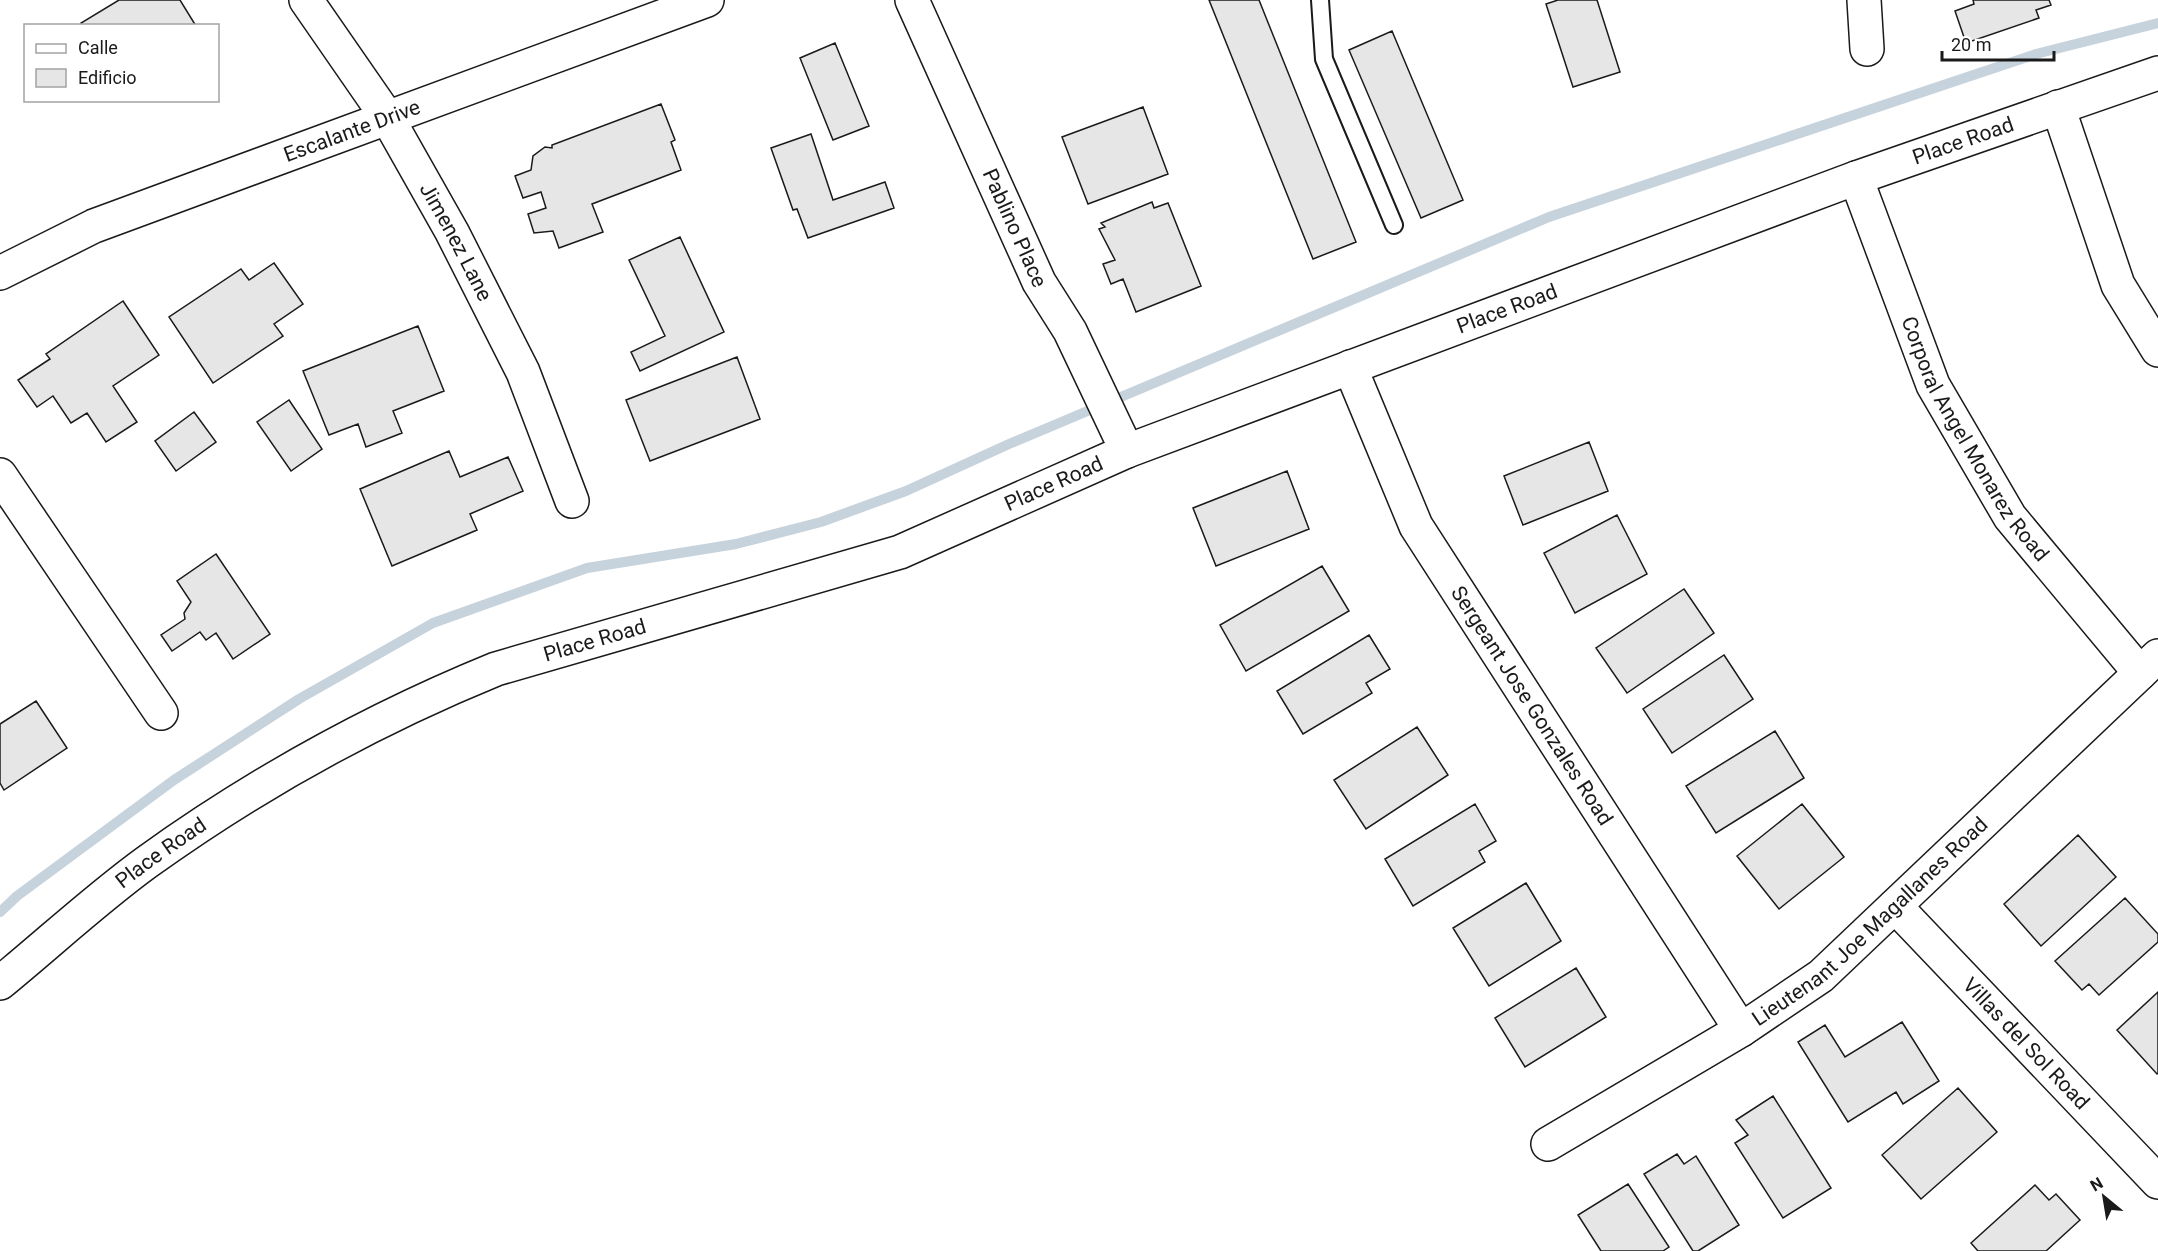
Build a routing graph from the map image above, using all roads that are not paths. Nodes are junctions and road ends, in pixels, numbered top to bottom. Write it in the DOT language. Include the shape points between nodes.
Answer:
graph roads {
  1 [pos="306,0"];
  2 [pos="707,0"];
  3 [pos="912,0"];
  4 [pos="1320,0"];
  5 [pos="1864,0"];
  6 [pos="1867,49"];
  7 [pos="2158,73"];
  8 [pos="2058,107"];
  9 [pos="387,117"];
  10 [pos="1856,177"];
  11 [pos="1394,225"];
  12 [pos="0,273"];
  13 [pos="2158,350"];
  14 [pos="1350,367"];
  15 [pos="1127,451"];
  16 [pos="0,475"];
  17 [pos="572,501"];
  18 [pos="2149,665"];
  19 [pos="161,713"];
  20 [pos="1895,906"];
  21 [pos="0,983"];
  22 [pos="1741,1030"];
  23 [pos="1548,1144"];
  24 [pos="2158,1182"];
  1 -- 9 [label="street, Jimenez Lane"];
  2 -- 9 [label="street, Escalante Drive"];
  3 -- 15 [label="street, Pablino Place" via="1039,282 1070,331"];
  4 -- 11 [label="lane" via="1324,59"];
  5 -- 6 [label="street"];
  7 -- 8 [label="street, Place Road"];
  8 -- 10 [label="street, Place Road"];
  8 -- 13 [label="street" via="2118,285"];
  9 -- 12 [label="street, Escalante Drive" via="94,226"];
  9 -- 17 [label="street, Jimenez Lane" via="452,232 523,372"];
  10 -- 14 [label="street, Place Road"];
  10 -- 18 [label="street, Corporal Angel Monarez Road" via="1933,385 2010,517"];
  14 -- 15 [label="street, Place Road"];
  14 -- 22 [label="street, Sergeant Jose Gonzales Road" via="1416,526"];
  15 -- 21 [label="street, Place Road" via="900,552 496,669 368,725 244,796 146,863"];
  16 -- 19 [label="street"];
  18 -- 20 [label="street, Lieutenant Joe Magallanes Road"];
  20 -- 22 [label="street, Lieutenant Joe Magallanes Road" via="1821,976"];
  20 -- 24 [label="street, Villas del Sol Road"];
  22 -- 23 [label="street, Lieutenant Joe Magallanes Road"];
}
